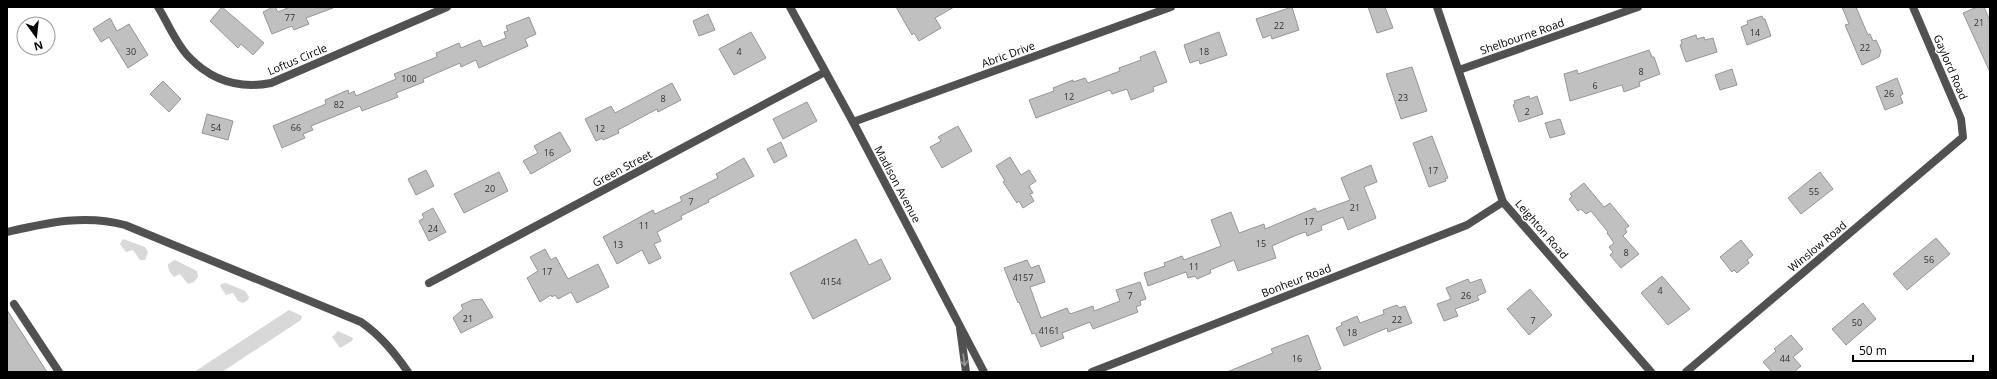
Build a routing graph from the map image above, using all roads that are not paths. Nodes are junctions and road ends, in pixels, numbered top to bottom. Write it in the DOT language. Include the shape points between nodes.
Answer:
graph roads {
  1 [pos="158,7"];
  2 [pos="447,7"];
  3 [pos="790,7"];
  4 [pos="1171,7"];
  5 [pos="1437,7"];
  6 [pos="1638,7"];
  7 [pos="1913,7"];
  8 [pos="1459,70"];
  9 [pos="825,72"];
  10 [pos="853,122"];
  11 [pos="1963,137"];
  12 [pos="1504,202"];
  13 [pos="7,232"];
  14 [pos="429,283"];
  15 [pos="14,304"];
  16 [pos="959,321"];
  17 [pos="59,372"];
  18 [pos="408,372"];
  19 [pos="966,372"];
  20 [pos="984,372"];
  21 [pos="1092,372"];
  22 [pos="1651,372"];
  23 [pos="1686,372"];
  1 -- 2 [label="street, Loftus Circle" via="189,57 217,77 234,84 254,86 271,83"];
  3 -- 9 [label="street, Madison Avenue"];
  4 -- 10 [label="street, Abric Drive"];
  5 -- 8 [label="street, Leighton Road"];
  6 -- 8 [label="street, Shelbourne Road"];
  7 -- 11 [label="street, Gaylord Road" via="1961,119"];
  8 -- 12 [label="street, Leighton Road"];
  9 -- 10 [label="street, Madison Avenue"];
  9 -- 14 [label="street, Green Street"];
  10 -- 16 [label="street, Madison Avenue"];
  11 -- 23 [label="street, Winslow Road"];
  12 -- 21 [label="street, Bonheur Road" via="1467,225"];
  12 -- 22 [label="street, Leighton Road"];
  13 -- 18 [label="street" via="70,219 98,219 125,225 361,322 393,350"];
  15 -- 17 [label="street"];
  16 -- 19 [label="street, one-way"];
  16 -- 20 [label="street, Madison Avenue"];
}
